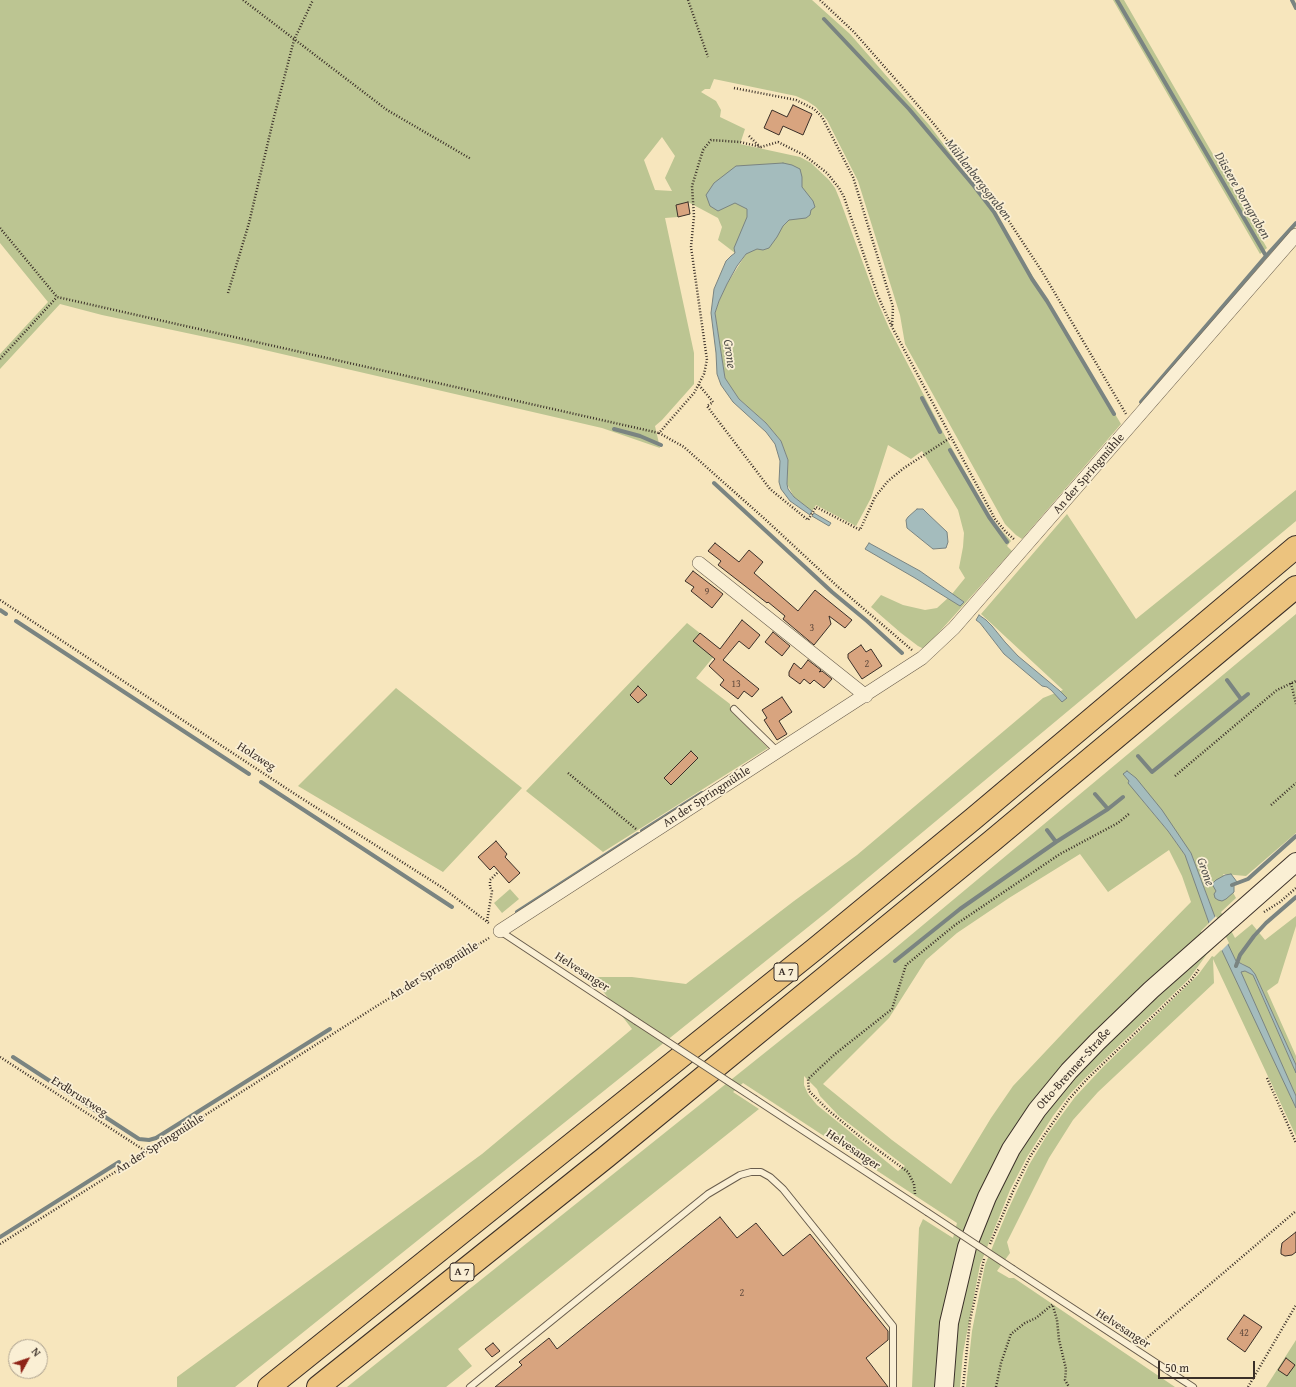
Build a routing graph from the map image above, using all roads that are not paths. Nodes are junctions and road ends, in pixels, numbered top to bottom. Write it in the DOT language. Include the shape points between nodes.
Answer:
graph roads {
  1 [pos="1296,235"];
  2 [pos="1296,548"];
  3 [pos="699,563"];
  4 [pos="1296,587"];
  5 [pos="866,696"];
  6 [pos="734,709"];
  7 [pos="778,752"];
  8 [pos="1296,862"];
  9 [pos="500,931"];
  10 [pos="269,1387"];
  11 [pos="318,1387"];
  12 [pos="470,1387"];
  13 [pos="893,1387"];
  14 [pos="944,1387"];
  15 [pos="1193,1387"];
  1 -- 5 [label="street, An der Springmühle" via="954,628 922,658"];
  2 -- 10 [label="highway, A 7" via="808,954"];
  3 -- 5 [label="street"];
  4 -- 11 [label="highway, A 7" via="717,1067"];
  5 -- 7 [label="street, An der Springmühle"];
  6 -- 7 [label="lane"];
  7 -- 9 [label="street, An der Springmühle"];
  8 -- 14 [label="main road, Otto-Brenner-Straße" via="1151,990 1097,1042 1037,1110 1011,1148 966,1247 949,1323"];
  9 -- 15 [label="lane, Helvesanger, bridge"];
  12 -- 13 [label="lane" via="708,1194 740,1175 761,1172 783,1189 894,1326"];
}
